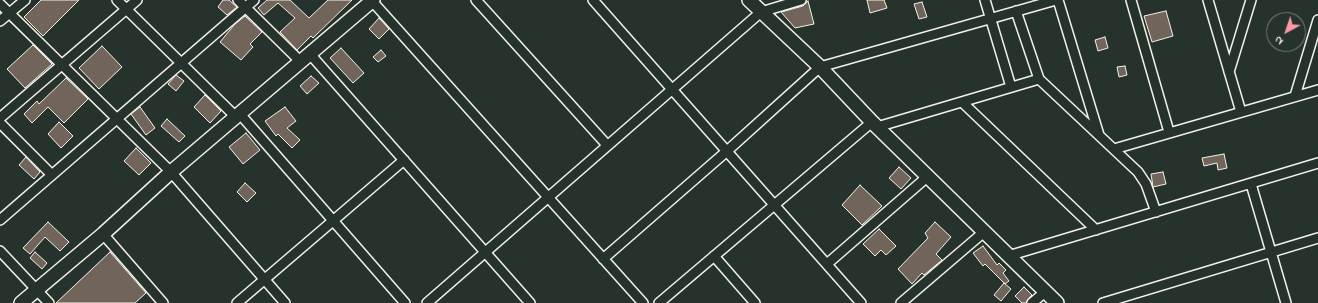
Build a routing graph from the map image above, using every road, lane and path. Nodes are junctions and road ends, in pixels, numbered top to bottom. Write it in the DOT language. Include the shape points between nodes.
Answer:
graph roads {
  1 [pos="25,0"];
  2 [pos="117,0"];
  3 [pos="137,0"];
  4 [pos="238,0"];
  5 [pos="254,0"];
  6 [pos="373,0"];
  7 [pos="593,0"];
  8 [pos="749,0"];
  9 [pos="801,0"];
  10 [pos="985,0"];
  11 [pos="1057,0"];
  12 [pos="1131,0"];
  13 [pos="1208,0"];
  14 [pos="1251,0"];
  15 [pos="482,2"];
  16 [pos="0,4"];
  17 [pos="245,7"];
  18 [pos="126,9"];
  19 [pos="1016,11"];
  20 [pos="761,12"];
  21 [pos="10,13"];
  22 [pos="990,18"];
  23 [pos="1318,20"];
  24 [pos="0,21"];
  25 [pos="305,58"];
  26 [pos="182,63"];
  27 [pos="62,64"];
  28 [pos="820,67"];
  29 [pos="1229,72"];
  30 [pos="1039,79"];
  31 [pos="1011,87"];
  32 [pos="672,89"];
  33 [pos="1318,90"];
  34 [pos="1295,96"];
  35 [pos="962,102"];
  36 [pos="1241,112"];
  37 [pos="238,115"];
  38 [pos="0,118"];
  39 [pos="117,118"];
  40 [pos="0,123"];
  41 [pos="874,124"];
  42 [pos="1169,132"];
  43 [pos="1099,135"];
  44 [pos="607,145"];
  45 [pos="1114,148"];
  46 [pos="727,151"];
  47 [pos="404,160"];
  48 [pos="1318,164"];
  49 [pos="171,172"];
  50 [pos="52,174"];
  51 [pos="927,177"];
  52 [pos="1251,184"];
  53 [pos="548,197"];
  54 [pos="774,205"];
  55 [pos="1156,212"];
  56 [pos="0,220"];
  57 [pos="333,220"];
  58 [pos="1096,230"];
  59 [pos="984,232"];
  60 [pos="103,234"];
  61 [pos="1318,238"];
  62 [pos="0,251"];
  63 [pos="485,252"];
  64 [pos="1271,252"];
  65 [pos="714,256"];
  66 [pos="1008,256"];
  67 [pos="604,259"];
  68 [pos="827,264"];
  69 [pos="264,280"];
  70 [pos="37,290"];
  71 [pos="1045,292"];
  72 [pos="21,303"];
  73 [pos="49,303"];
  74 [pos="163,303"];
  75 [pos="237,303"];
  76 [pos="285,303"];
  77 [pos="405,303"];
  78 [pos="427,303"];
  79 [pos="530,303"];
  80 [pos="643,303"];
  81 [pos="659,303"];
  82 [pos="755,303"];
  83 [pos="861,303"];
  84 [pos="901,303"];
  85 [pos="1032,303"];
  86 [pos="1057,303"];
  87 [pos="1102,303"];
  88 [pos="1286,303"];
  1 -- 21 [label="street"];
  2 -- 18 [label="street"];
  3 -- 18 [label="street"];
  4 -- 17 [label="street"];
  5 -- 17 [label="street"];
  6 -- 25 [label="main road"];
  6 -- 53 [label="street"];
  7 -- 32 [label="street"];
  8 -- 20 [label="main road"];
  9 -- 20 [label="street"];
  10 -- 22 [label="street"];
  11 -- 19 [label="street"];
  11 -- 43 [label="street"];
  12 -- 42 [label="street"];
  13 -- 29 [label="street"];
  14 -- 29 [label="street"];
  15 -- 44 [label="street"];
  16 -- 21 [label="street"];
  17 -- 25 [label="street"];
  17 -- 26 [label="street"];
  18 -- 26 [label="street"];
  18 -- 27 [label="street"];
  19 -- 22 [label="street"];
  19 -- 30 [label="street"];
  20 -- 28 [label="main road"];
  20 -- 32 [label="street"];
  21 -- 24 [label="street"];
  21 -- 27 [label="street"];
  22 -- 28 [label="street"];
  22 -- 31 [label="street"];
  23 -- 34 [label="street"];
  25 -- 37 [label="main road"];
  25 -- 47 [label="street"];
  26 -- 37 [label="street"];
  26 -- 39 [label="street"];
  27 -- 38 [label="street"];
  27 -- 39 [label="street"];
  28 -- 41 [label="main road"];
  28 -- 46 [label="street"];
  29 -- 36 [label="street"];
  30 -- 31 [label="street"];
  30 -- 43 [label="street"];
  31 -- 35 [label="street"];
  32 -- 44 [label="street"];
  32 -- 46 [label="street"];
  33 -- 34 [label="street"];
  34 -- 36 [label="street"];
  35 -- 41 [label="street"];
  35 -- 58 [label="street"];
  36 -- 42 [label="street"];
  37 -- 49 [label="main road"];
  37 -- 57 [label="street"];
  39 -- 49 [label="street"];
  39 -- 50 [label="street"];
  40 -- 50 [label="street"];
  41 -- 51 [label="main road"];
  41 -- 54 [label="street"];
  42 -- 45 [label="street"];
  43 -- 45 [label="street"];
  44 -- 53 [label="street"];
  45 -- 55 [label="street" via="1146,184"];
  46 -- 54 [label="street"];
  46 -- 67 [label="street"];
  47 -- 57 [label="street"];
  47 -- 63 [label="street"];
  48 -- 52 [label="street"];
  49 -- 60 [label="main road"];
  49 -- 69 [label="street"];
  50 -- 56 [label="street"];
  51 -- 59 [label="main road"];
  51 -- 68 [label="street"];
  52 -- 55 [label="street"];
  52 -- 64 [label="street"];
  53 -- 63 [label="street"];
  53 -- 67 [label="street"];
  54 -- 65 [label="street"];
  54 -- 68 [label="street"];
  55 -- 58 [label="street"];
  57 -- 69 [label="street"];
  57 -- 77 [label="street"];
  58 -- 66 [label="street"];
  59 -- 66 [label="main road"];
  59 -- 84 [label="street"];
  60 -- 70 [label="main road"];
  60 -- 74 [label="street"];
  61 -- 64 [label="street"];
  62 -- 70 [label="street"];
  63 -- 78 [label="street"];
  63 -- 79 [label="street"];
  64 -- 87 [label="street"];
  64 -- 88 [label="street"];
  65 -- 81 [label="street"];
  65 -- 82 [label="street"];
  66 -- 71 [label="main road"];
  67 -- 80 [label="street"];
  68 -- 83 [label="street"];
  69 -- 75 [label="street"];
  69 -- 76 [label="street"];
  70 -- 72 [label="main road"];
  70 -- 73 [label="street"];
  71 -- 85 [label="street"];
  71 -- 86 [label="main road"];
}
